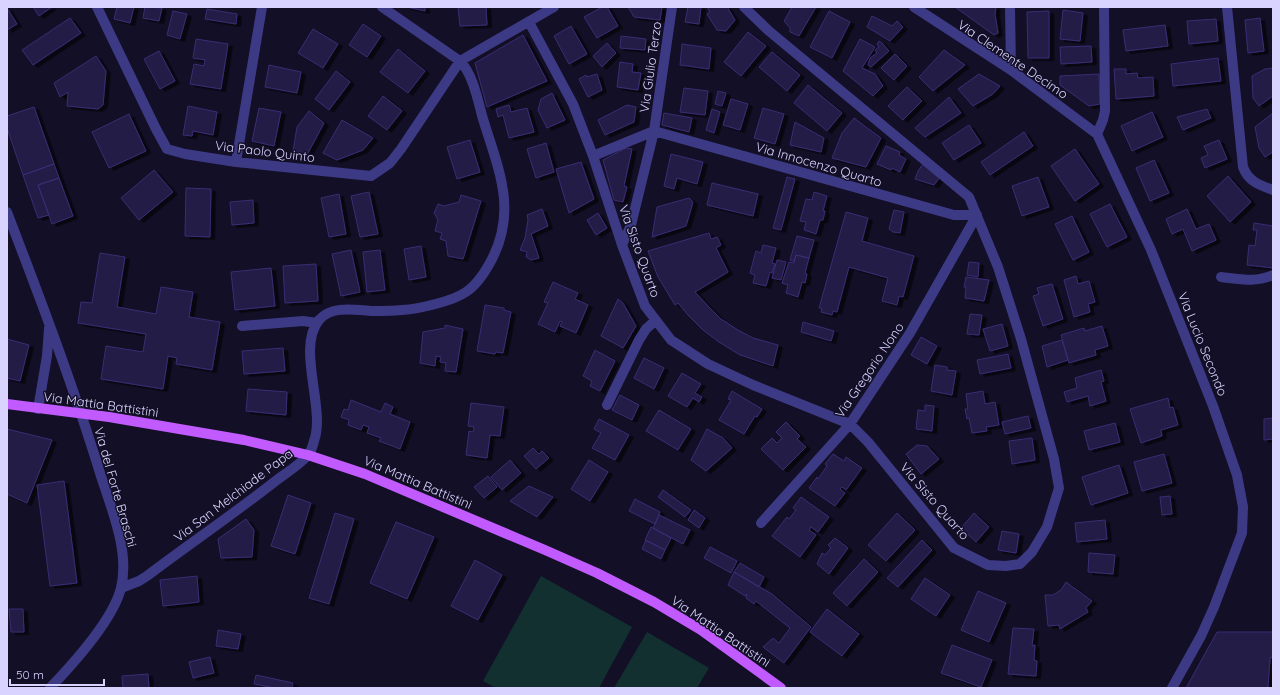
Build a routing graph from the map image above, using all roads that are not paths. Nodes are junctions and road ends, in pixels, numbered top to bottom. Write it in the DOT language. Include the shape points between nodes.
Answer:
graph roads {
  1 [pos="97,7"];
  2 [pos="262,7"];
  3 [pos="382,7"];
  4 [pos="554,7"];
  5 [pos="672,7"];
  6 [pos="744,7"];
  7 [pos="914,7"];
  8 [pos="1010,7"];
  9 [pos="1104,7"];
  10 [pos="1227,7"];
  11 [pos="529,22"];
  12 [pos="460,61"];
  13 [pos="1011,70"];
  14 [pos="654,131"];
  15 [pos="1097,134"];
  16 [pos="593,156"];
  17 [pos="236,162"];
  18 [pos="1273,190"];
  19 [pos="7,212"];
  20 [pos="977,215"];
  21 [pos="622,245"];
  22 [pos="1273,275"];
  23 [pos="1221,277"];
  24 [pos="656,320"];
  25 [pos="317,323"];
  26 [pos="50,324"];
  27 [pos="242,326"];
  28 [pos="7,404"];
  29 [pos="607,405"];
  30 [pos="38,409"];
  31 [pos="81,413"];
  32 [pos="850,424"];
  33 [pos="308,454"];
  34 [pos="761,523"];
  35 [pos="121,588"];
  36 [pos="50,688"];
  37 [pos="781,688"];
  38 [pos="1172,688"];
  1 -- 17 [label="street, Via Paolo Quinto" via="167,149"];
  2 -- 17 [label="street"];
  3 -- 12 [label="street"];
  4 -- 11 [label="street"];
  5 -- 14 [label="street, Via Giulio Terzo"];
  6 -- 20 [label="street, Via Sisto Quarto" via="769,31 969,197"];
  7 -- 13 [label="street, Via Clemente Decimo"];
  8 -- 13 [label="street"];
  9 -- 15 [label="street" via="1105,111"];
  10 -- 18 [label="street" via="1243,167 1248,178"];
  11 -- 12 [label="street"];
  11 -- 16 [label="street, Via Sisto Quarto" via="573,104"];
  12 -- 17 [label="street, Via Paolo Quinto" via="394,158 371,176"];
  12 -- 25 [label="street" via="470,78 505,199 502,235 490,264 472,287 453,298 412,309 333,311"];
  13 -- 15 [label="street, Via Clemente Decimo"];
  14 -- 16 [label="street"];
  14 -- 20 [label="street, Via Innocenzo Quarto" via="954,215"];
  14 -- 21 [label="street, Via Giulio Terzo" via="631,225"];
  15 -- 38 [label="street, Via Lucio Secondo" via="1151,250 1210,398 1238,475 1243,508 1242,533 1217,600 1201,636"];
  16 -- 21 [label="street, Via Sisto Quarto"];
  19 -- 26 [label="street, Via del Forte Braschi"];
  20 -- 32 [label="street, Via Gregorio Nono" via="910,333"];
  20 -- 32 [label="street, Via Sisto Quarto" via="998,267 1021,339 1058,481 1059,488 1047,527 1032,552 1020,564 1006,566 988,565 954,548 868,442"];
  21 -- 24 [label="street, Via Sisto Quarto" via="645,306"];
  22 -- 23 [label="street" via="1256,280"];
  24 -- 29 [label="street" via="639,340"];
  24 -- 32 [label="street, Via Sisto Quarto" via="671,340 708,364"];
  25 -- 27 [label="street" via="303,321"];
  25 -- 33 [label="street, Via San Melchiade Papa" via="311,353 317,430"];
  26 -- 30 [label="street, Via del Forte Braschi"];
  26 -- 31 [label="street, Via del Forte Braschi"];
  28 -- 30 [label="main road, Via Mattia Battistini"];
  30 -- 31 [label="main road, Via Mattia Battistini"];
  31 -- 33 [label="main road, Via Mattia Battistini" via="244,440"];
  31 -- 35 [label="street, Via del Forte Braschi" via="120,539"];
  32 -- 34 [label="street, Via Gregorio Nono"];
  33 -- 35 [label="street, Via San Melchiade Papa" via="147,576"];
  33 -- 37 [label="main road, Via Mattia Battistini" via="385,482 597,573 695,626"];
  35 -- 36 [label="street, Via del Forte Braschi" via="110,613 95,636"];
}
